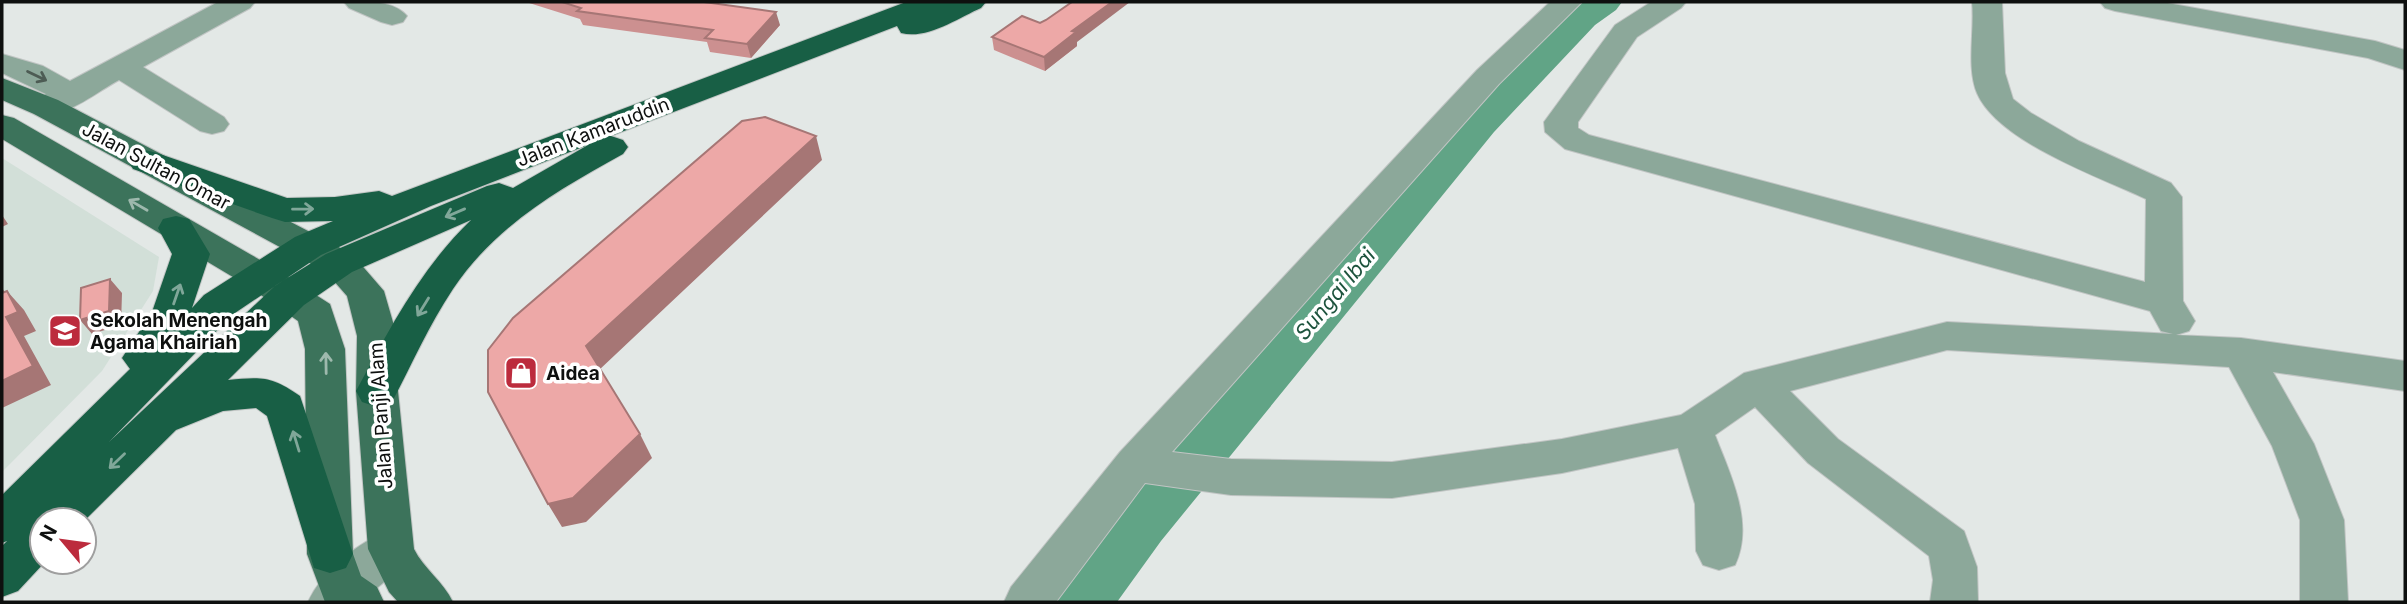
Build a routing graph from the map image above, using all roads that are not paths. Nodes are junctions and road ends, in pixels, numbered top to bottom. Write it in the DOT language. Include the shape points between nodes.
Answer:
graph roads {
  1 [pos="240,2"];
  2 [pos="359,2"];
  3 [pos="933,2"];
  4 [pos="971,2"];
  5 [pos="1567,2"];
  6 [pos="1671,2"];
  7 [pos="1987,2"];
  8 [pos="2115,2"];
  9 [pos="392,16"];
  10 [pos="2405,61"];
  11 [pos="2,63"];
  12 [pos="120,67"];
  13 [pos="2,88"];
  14 [pos="59,100"];
  15 [pos="212,124"];
  16 [pos="2,125"];
  17 [pos="622,141"];
  18 [pos="145,161"];
  19 [pos="418,198"];
  20 [pos="176,228"];
  21 [pos="324,255"];
  22 [pos="275,286"];
  23 [pos="2164,301"];
  24 [pos="2188,348"];
  25 [pos="2241,353"];
  26 [pos="2405,376"];
  27 [pos="1758,384"];
  28 [pos="377,391"];
  29 [pos="159,422"];
  30 [pos="1692,429"];
  31 [pos="1136,465"];
  32 [pos="71,506"];
  33 [pos="2,523"];
  34 [pos="391,549"];
  35 [pos="28,550"];
  36 [pos="1719,551"];
  37 [pos="2,577"];
  38 [pos="341,587"];
  39 [pos="429,602"];
  40 [pos="1028,602"];
  41 [pos="1954,602"];
  42 [pos="2324,602"];
  1 -- 12 [label="street"];
  2 -- 9 [label="street"];
  3 -- 19 [label="highway, Jalan Kamaruddin"];
  4 -- 17 [label="highway, Jalan Kamaruddin"];
  5 -- 31 [label="street" via="1488,77"];
  6 -- 23 [label="street" via="1626,31 1561,122 1562,132 1590,146"];
  7 -- 23 [label="street" via="1992,93 2002,108 2032,130 2164,197"];
  8 -- 10 [label="street" via="2375,50"];
  11 -- 14 [label="street, one-way" via="32,73"];
  12 -- 14 [label="street"];
  12 -- 15 [label="street"];
  13 -- 14 [label="main road, Jalan Sultan Omar"];
  14 -- 18 [label="main road, Jalan Sultan Omar"];
  20 -- 16 [label="main road, Jalan Sultan Omar, one-way"];
  17 -- 21 [label="highway, Jalan Kamaruddin, one-way"];
  17 -- 28 [label="highway, one-way" via="544,183 503,212 450,265"];
  18 -- 19 [label="highway, one-way" via="285,210"];
  18 -- 21 [label="main road, Jalan Sultan Omar"];
  19 -- 21 [label="highway, Jalan Kamaruddin"];
  20 -- 22 [label="main road, Jalan Sultan Omar"];
  33 -- 20 [label="highway, one-way" via="151,347 170,315 191,254"];
  21 -- 22 [label="highway"];
  21 -- 28 [label="main road, Jalan Panji Alam" via="365,291 377,336"];
  22 -- 29 [label="highway"];
  22 -- 33 [label="highway" via="218,305"];
  38 -- 22 [label="main road, one-way" via="325,349 316,314"];
  23 -- 24 [label="street"];
  24 -- 25 [label="street"];
  24 -- 27 [label="street" via="1947,336"];
  25 -- 26 [label="street"];
  25 -- 42 [label="street" via="2293,444 2322,520"];
  27 -- 30 [label="street"];
  27 -- 41 [label="street" via="1823,451 1948,545 1956,568"];
  28 -- 34 [label="main road, Jalan Panji Alam"];
  29 -- 32 [label="highway, one-way"];
  38 -- 29 [label="highway, one-way" via="285,407 263,392 218,396"];
  30 -- 31 [label="street" via="1562,456 1392,480 1228,476"];
  30 -- 36 [label="street" via="1717,498"];
  31 -- 40 [label="street"];
  34 -- 38 [label="street"];
  34 -- 39 [label="main road, Jalan Panji Alam" via="405,578"];
  35 -- 37 [label="highway"];
}
